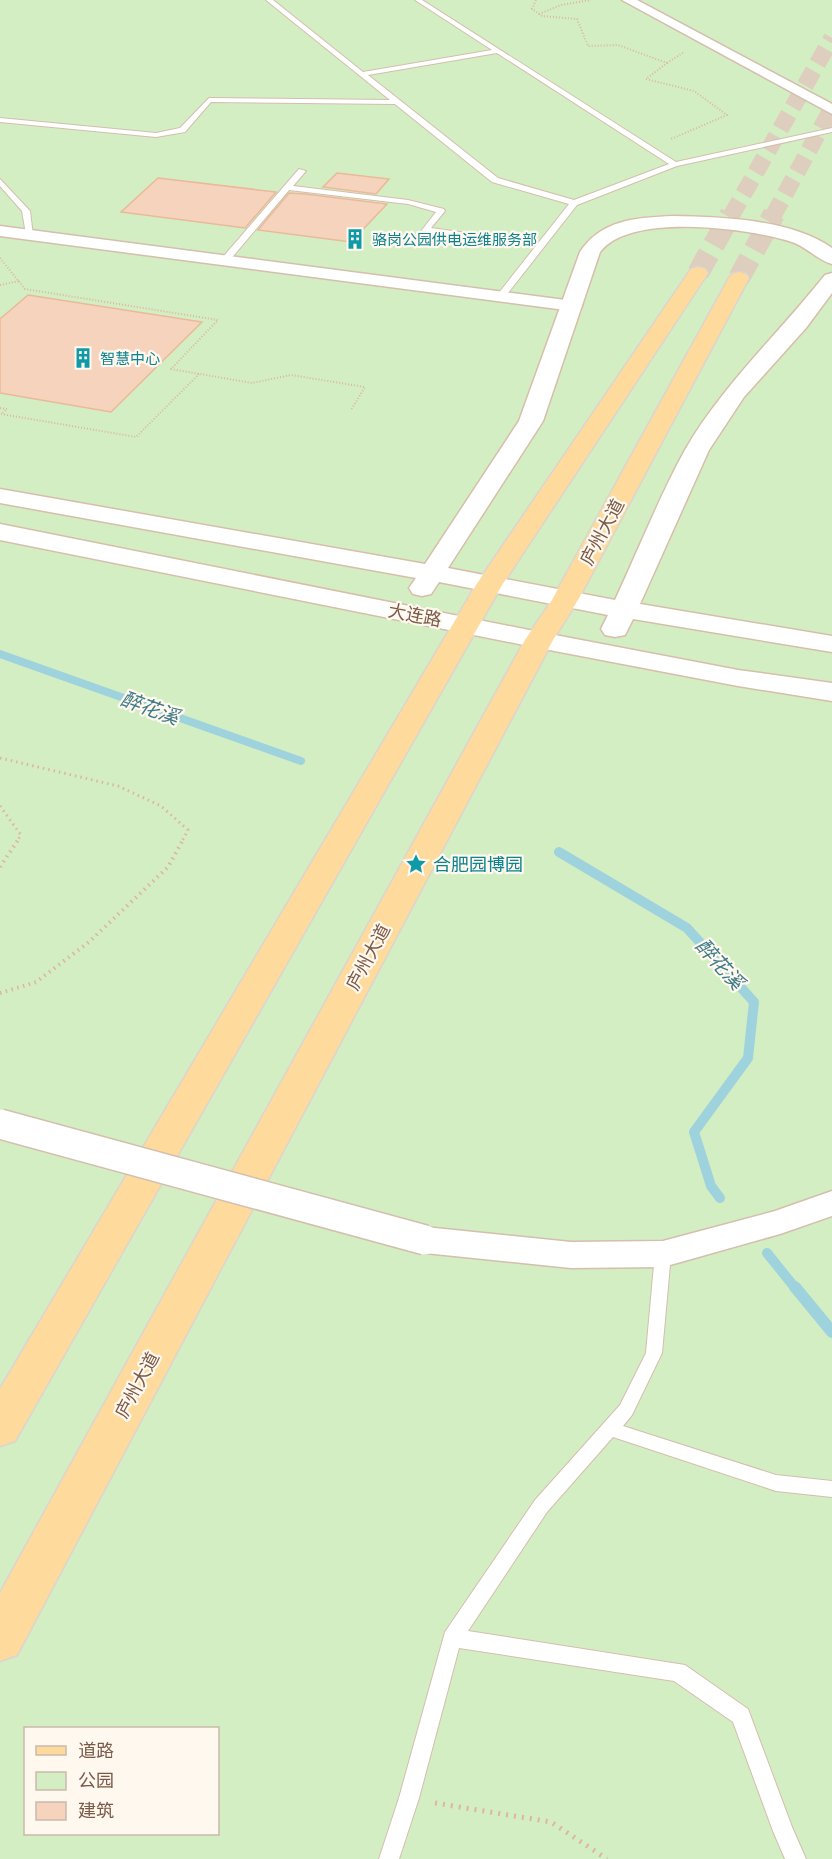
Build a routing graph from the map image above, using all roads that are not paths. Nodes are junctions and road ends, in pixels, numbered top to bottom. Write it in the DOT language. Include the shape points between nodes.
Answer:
graph roads {
  1 [pos="268,0"];
  2 [pos="418,0"];
  3 [pos="628,0"];
  4 [pos="499,51"];
  5 [pos="363,74"];
  6 [pos="397,102"];
  7 [pos="832,110"];
  8 [pos="0,120"];
  9 [pos="832,130"];
  10 [pos="675,164"];
  11 [pos="302,171"];
  12 [pos="0,180"];
  13 [pos="288,188"];
  14 [pos="574,203"];
  15 [pos="0,231"];
  16 [pos="30,234"];
  17 [pos="481,237"];
  18 [pos="832,258"];
  19 [pos="226,259"];
  20 [pos="698,273"];
  21 [pos="739,278"];
  22 [pos="832,279"];
  23 [pos="501,296"];
  24 [pos="573,306"];
  25 [pos="0,496"];
  26 [pos="0,532"];
  27 [pos="433,573"];
  28 [pos="489,585"];
  29 [pos="565,600"];
  30 [pos="623,608"];
  31 [pos="405,613"];
  32 [pos="466,625"];
  33 [pos="539,640"];
  34 [pos="832,644"];
  35 [pos="605,652"];
  36 [pos="832,692"];
  37 [pos="0,1124"];
  38 [pos="832,1203"];
  39 [pos="663,1254"];
  40 [pos="0,1428"];
  41 [pos="610,1430"];
  42 [pos="832,1489"];
  43 [pos="452,1638"];
  44 [pos="0,1639"];
  45 [pos="389,1859"];
  46 [pos="796,1859"];
  1 -- 5 [label="lane"];
  2 -- 4 [label="lane"];
  3 -- 7 [label="street"];
  4 -- 5 [label="lane"];
  4 -- 10 [label="lane"];
  5 -- 6 [label="lane"];
  6 -- 8 [label="lane" via="209,100 182,130 156,135"];
  6 -- 14 [label="lane" via="495,180"];
  9 -- 10 [label="lane"];
  10 -- 14 [label="lane"];
  11 -- 13 [label="lane"];
  12 -- 16 [label="lane" via="26,211"];
  13 -- 17 [label="lane" via="408,202 441,211 426,230"];
  13 -- 19 [label="lane"];
  14 -- 23 [label="lane"];
  15 -- 16 [label="street"];
  16 -- 19 [label="street"];
  18 -- 24 [label="main road" via="796,237 747,228 684,221 641,224 604,236 596,244"];
  19 -- 23 [label="street"];
  20 -- 28 [label="main road"];
  21 -- 29 [label="main road, 庐州大道"];
  22 -- 30 [label="main road" via="736,393 697,450"];
  23 -- 24 [label="street"];
  24 -- 27 [label="main road" via="531,421"];
  25 -- 27 [label="main road"];
  26 -- 31 [label="main road, 大连路"];
  27 -- 28 [label="main road"];
  27 -- 31 [label="main road"];
  28 -- 29 [label="main road"];
  28 -- 32 [label="main road"];
  29 -- 30 [label="main road"];
  29 -- 33 [label="main road, 庐州大道"];
  30 -- 34 [label="main road"];
  30 -- 35 [label="main road"];
  31 -- 32 [label="main road, 大连路"];
  32 -- 33 [label="main road, 大连路"];
  32 -- 40 [label="main road"];
  33 -- 35 [label="main road, 大连路"];
  33 -- 44 [label="main road, 庐州大道"];
  35 -- 36 [label="main road, 大连路"];
  37 -- 39 [label="street, bridge" via="424,1240 571,1255"];
  38 -- 39 [label="street" via="780,1222"];
  39 -- 41 [label="lane" via="654,1353 626,1410"];
  41 -- 42 [label="lane" via="776,1484"];
  41 -- 43 [label="lane" via="541,1506"];
  43 -- 45 [label="lane"];
  43 -- 46 [label="lane" via="678,1672 741,1716"];
}
